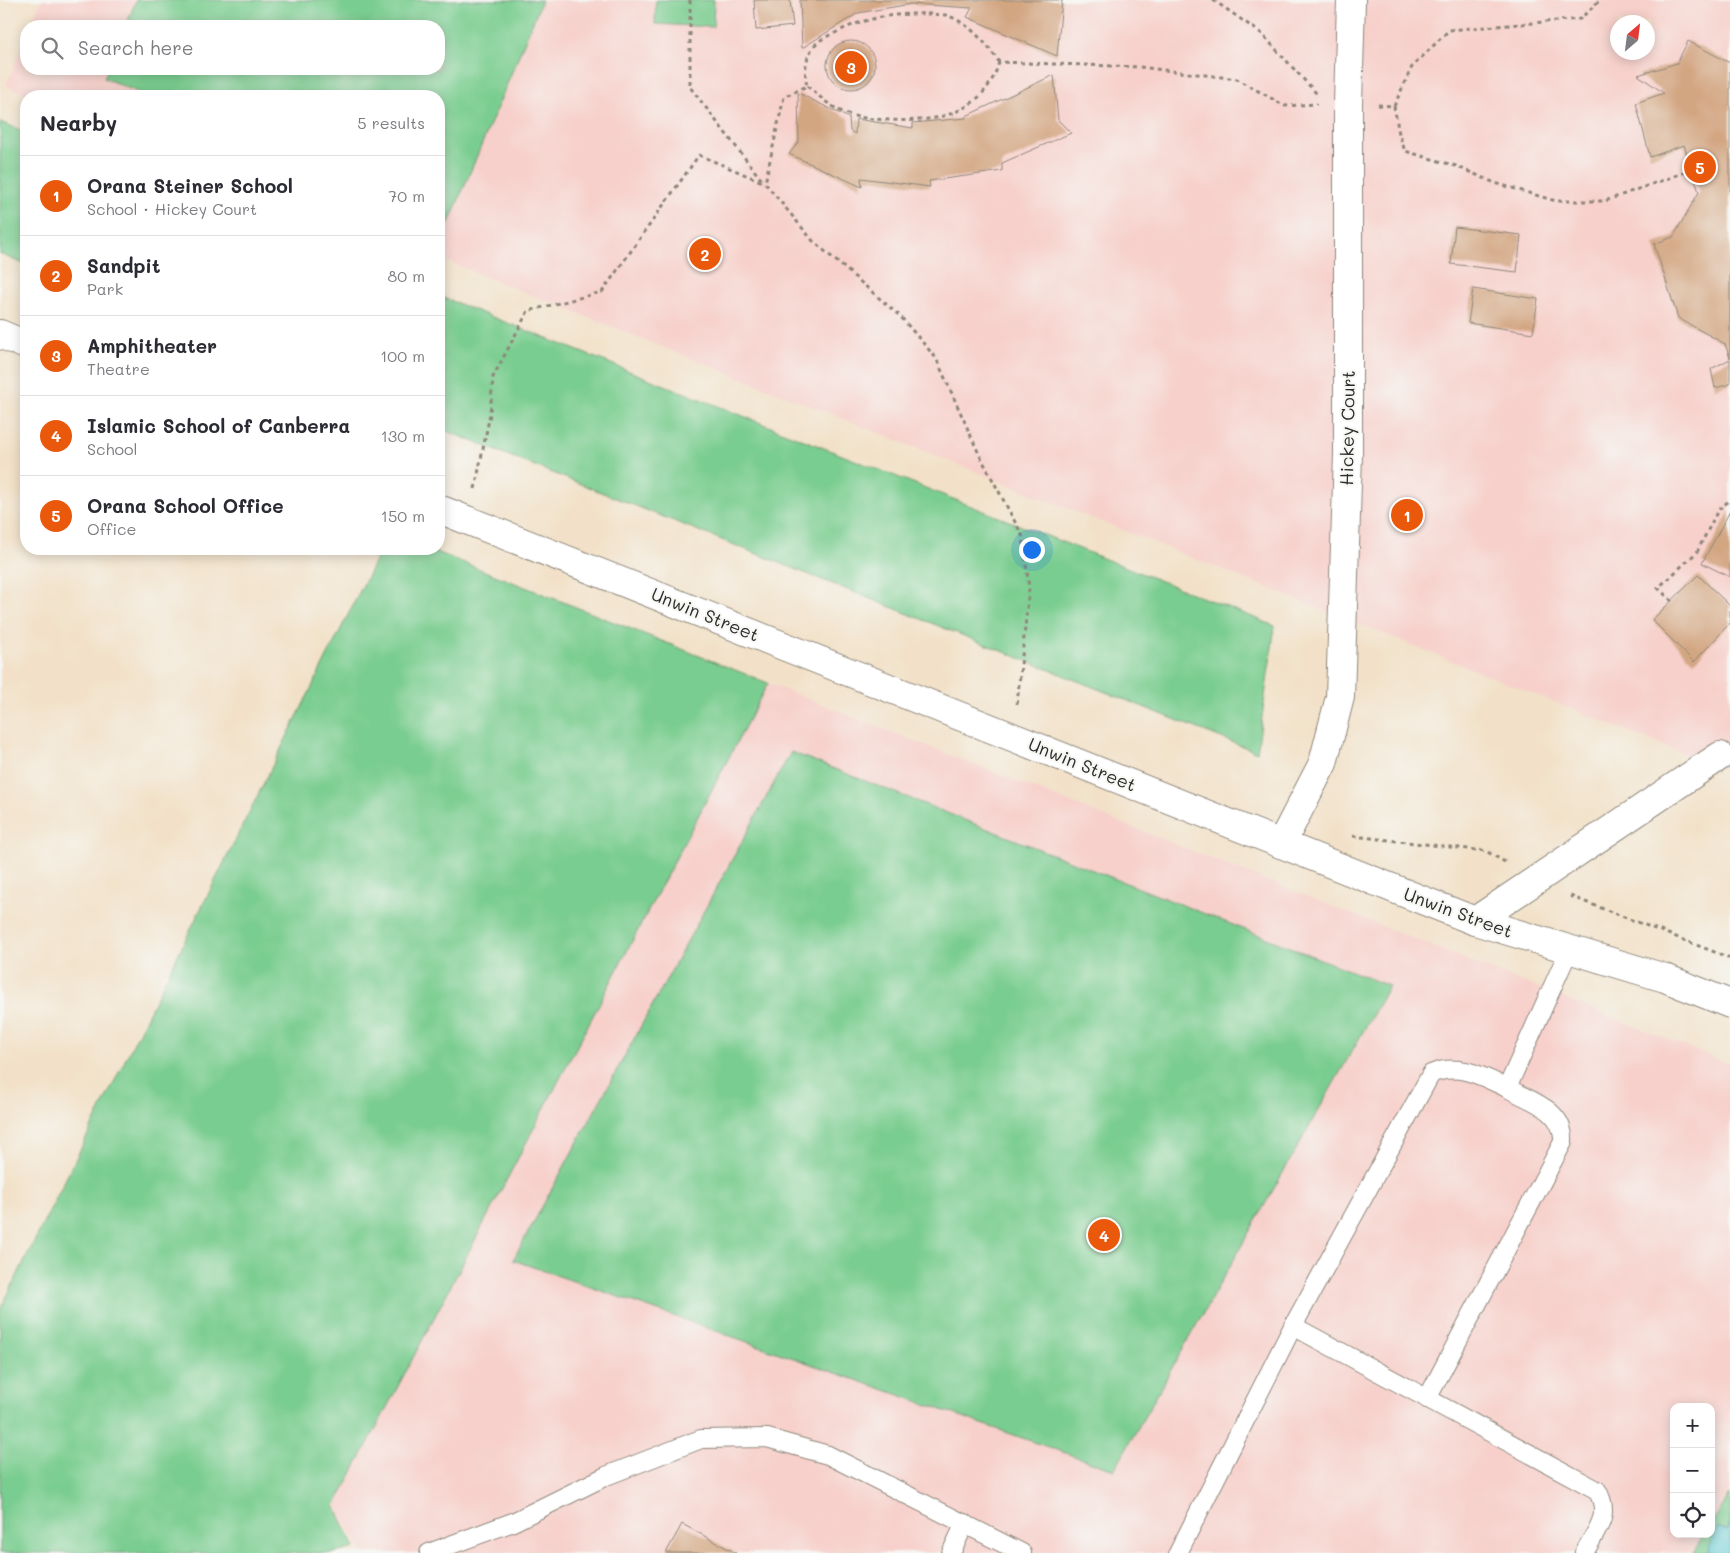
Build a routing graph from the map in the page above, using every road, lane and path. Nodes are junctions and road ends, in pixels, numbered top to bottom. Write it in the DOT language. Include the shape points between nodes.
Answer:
graph roads {
  1 [pos="690,0"];
  2 [pos="1213,0"];
  3 [pos="1351,0"];
  4 [pos="1600,0"];
  5 [pos="999,62"];
  6 [pos="807,86"];
  7 [pos="1319,96"];
  8 [pos="1325,103"];
  9 [pos="1375,105"];
  10 [pos="1394,106"];
  11 [pos="1691,170"];
  12 [pos="765,183"];
  13 [pos="0,334"];
  14 [pos="20,342"];
  15 [pos="475,489"];
  16 [pos="1730,500"];
  17 [pos="445,511"];
  18 [pos="1672,601"];
  19 [pos="1018,704"];
  20 [pos="1720,756"];
  21 [pos="1348,836"];
  22 [pos="1281,844"];
  23 [pos="1535,879"];
  24 [pos="1474,921"];
  25 [pos="1570,950"];
  26 [pos="1730,958"];
  27 [pos="1730,1004"];
  28 [pos="1507,1088"];
  29 [pos="1293,1326"];
  30 [pos="1427,1399"];
  31 [pos="965,1524"];
  32 [pos="429,1553"];
  33 [pos="951,1553"];
  34 [pos="1022,1553"];
  35 [pos="1178,1553"];
  36 [pos="1584,1553"];
  1 -- 12 [label="path" via="690,87"];
  2 -- 7 [label="path" via="1261,33"];
  3 -- 22 [label="street, Hickey Court" via="1348,454 1340,697 1323,763"];
  4 -- 10 [label="path" via="1580,20 1449,30 1412,67"];
  5 -- 6 [label="path" via="994,78 982,95 954,114 934,119 867,119 826,103"];
  5 -- 6 [label="path" via="978,36 947,15 878,16 858,22 814,46 807,58"];
  5 -- 8 [label="path" via="1140,67 1237,79 1285,106"];
  6 -- 12 [label="path" via="784,97"];
  9 -- 10 [label="path"];
  10 -- 11 [label="path" via="1405,151 1556,201 1605,201"];
  12 -- 15 [label="path" via="699,155 602,292 528,311 492,376 490,414"];
  12 -- 19 [label="path" via="813,241 900,316 936,358 979,454 1023,537 1029,589"];
  13 -- 14 [label="street"];
  16 -- 18 [label="path" via="1718,510 1697,552 1658,588"];
  17 -- 22 [label="street, Unwin Street"];
  20 -- 23 [label="street"];
  21 -- 23 [label="path" via="1486,851"];
  22 -- 24 [label="street, Unwin Street"];
  23 -- 24 [label="street"];
  23 -- 26 [label="path" via="1582,902"];
  24 -- 25 [label="street, Unwin Street"];
  25 -- 27 [label="street, Unwin Street" via="1665,978"];
  25 -- 28 [label="lane"];
  28 -- 29 [label="lane" via="1468,1070 1442,1069 1431,1074"];
  28 -- 30 [label="lane" via="1552,1112 1564,1130 1562,1142"];
  29 -- 30 [label="lane"];
  29 -- 35 [label="lane"];
  30 -- 36 [label="lane" via="1597,1490 1604,1502 1604,1516"];
  31 -- 32 [label="lane" via="828,1455 767,1438 701,1439 606,1476 513,1522"];
  31 -- 33 [label="lane"];
  31 -- 34 [label="lane"];
}
